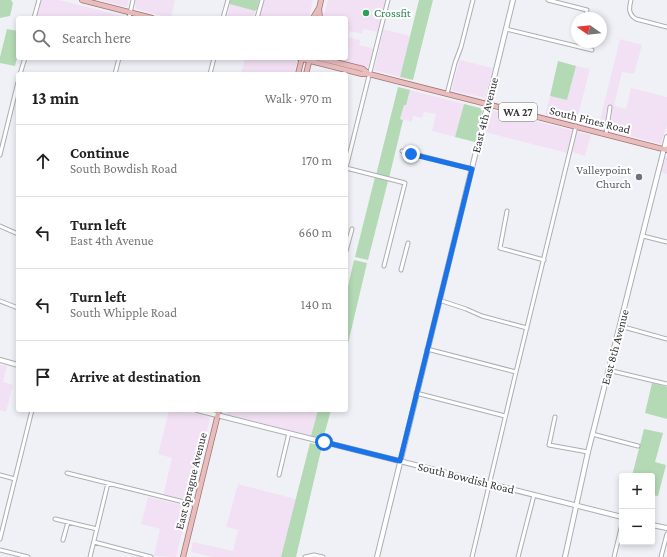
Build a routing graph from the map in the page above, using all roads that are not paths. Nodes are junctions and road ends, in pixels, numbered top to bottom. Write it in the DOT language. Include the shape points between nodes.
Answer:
graph roads {
  1 [pos="39,0"];
  2 [pos="83,0"];
  3 [pos="133,0"];
  4 [pos="228,0"];
  5 [pos="262,0"];
  6 [pos="321,0"];
  7 [pos="388,0"];
  8 [pos="473,0"];
  9 [pos="513,0"];
  10 [pos="548,0"];
  11 [pos="631,0"];
  12 [pos="319,6"];
  13 [pos="130,12"];
  14 [pos="586,12"];
  15 [pos="35,16"];
  16 [pos="129,16"];
  17 [pos="145,16"];
  18 [pos="224,16"];
  19 [pos="258,16"];
  20 [pos="314,16"];
  21 [pos="320,16"];
  22 [pos="667,27"];
  23 [pos="506,29"];
  24 [pos="571,45"];
  25 [pos="583,48"];
  26 [pos="592,50"];
  27 [pos="24,60"];
  28 [pos="118,60"];
  29 [pos="214,60"];
  30 [pos="301,60"];
  31 [pos="310,60"];
  32 [pos="313,60"];
  33 [pos="327,60"];
  34 [pos="21,72"];
  35 [pos="116,72"];
  36 [pos="210,72"];
  37 [pos="298,72"];
  38 [pos="307,72"];
  39 [pos="369,74"];
  40 [pos="16,90"];
  41 [pos="448,94"];
  42 [pos="488,104"];
  43 [pos="610,107"];
  44 [pos="576,126"];
  45 [pos="606,134"];
  46 [pos="667,137"];
  47 [pos="665,150"];
  48 [pos="402,152"];
  49 [pos="0,155"];
  50 [pos="348,156"];
  51 [pos="348,169"];
  52 [pos="472,169"];
  53 [pos="507,212"];
  54 [pos="0,226"];
  55 [pos="352,229"];
  56 [pos="16,233"];
  57 [pos="643,236"];
  58 [pos="667,242"];
  59 [pos="408,243"];
  60 [pos="348,244"];
  61 [pos="544,260"];
  62 [pos="384,266"];
  63 [pos="401,270"];
  64 [pos="439,300"];
  65 [pos="0,301"];
  66 [pos="16,307"];
  67 [pos="620,326"];
  68 [pos="527,328"];
  69 [pos="667,338"];
  70 [pos="427,349"];
  71 [pos="0,360"];
  72 [pos="16,364"];
  73 [pos="608,370"];
  74 [pos="516,372"];
  75 [pos="667,384"];
  76 [pos="416,393"];
  77 [pos="32,412"];
  78 [pos="203,412"];
  79 [pos="219,412"];
  80 [pos="218,416"];
  81 [pos="505,416"];
  82 [pos="555,418"];
  83 [pos="289,433"];
  84 [pos="592,434"];
  85 [pos="638,446"];
  86 [pos="588,452"];
  87 [pos="400,461"];
  88 [pos="67,473"];
  89 [pos="279,474"];
  90 [pos="0,475"];
  91 [pos="15,479"];
  92 [pos="108,483"];
  93 [pos="489,484"];
  94 [pos="534,495"];
  95 [pos="196,505"];
  96 [pos="577,506"];
  97 [pos="619,516"];
  98 [pos="55,519"];
  99 [pos="68,522"];
  100 [pos="655,526"];
  101 [pos="667,528"];
  102 [pos="97,529"];
  103 [pos="667,534"];
  104 [pos="619,536"];
  105 [pos="0,539"];
  106 [pos="63,540"];
  107 [pos="94,542"];
  108 [pos="0,550"];
  109 [pos="28,557"];
  110 [pos="90,557"];
  111 [pos="151,557"];
  112 [pos="183,557"];
  113 [pos="305,557"];
  114 [pos="323,557"];
  115 [pos="377,557"];
  116 [pos="472,557"];
  117 [pos="518,557"];
  118 [pos="565,557"];
  119 [pos="614,557"];
  120 [pos="661,557"];
  1 -- 15 [label="street"];
  2 -- 13 [label="main road"];
  3 -- 13 [label="street"];
  4 -- 18 [label="street"];
  5 -- 19 [label="street"];
  6 -- 12 [label="main road"];
  7 -- 39 [label="street"];
  8 -- 41 [label="street"];
  9 -- 23 [label="street, East 4th Avenue"];
  10 -- 14 [label="street" via="587,10"];
  11 -- 22 [label="street" via="630,14 636,19"];
  12 -- 20 [label="main road"];
  12 -- 21 [label="main road"];
  13 -- 16 [label="street"];
  13 -- 17 [label="main road"];
  23 -- 24 [label="street"];
  23 -- 42 [label="street, East 4th Avenue"];
  25 -- 26 [label="street"];
  27 -- 34 [label="street"];
  28 -- 35 [label="street"];
  29 -- 36 [label="street"];
  30 -- 37 [label="main road"];
  31 -- 38 [label="main road"];
  32 -- 39 [label="main road, South Pines Road / WA 27"];
  33 -- 39 [label="main road, South Pines Road / WA 27" via="363,69"];
  39 -- 41 [label="main road, South Pines Road / WA 27"];
  39 -- 50 [label="street"];
  40 -- 49 [label="street"];
  41 -- 42 [label="main road, South Pines Road / WA 27"];
  42 -- 44 [label="main road, South Pines Road / WA 27"];
  42 -- 52 [label="street, East 4th Avenue"];
  43 -- 45 [label="street"];
  44 -- 45 [label="main road, South Pines Road / WA 27"];
  44 -- 61 [label="street"];
  45 -- 47 [label="main road, South Pines Road / WA 27"];
  46 -- 47 [label="street, East 8th Avenue"];
  47 -- 57 [label="street, East 8th Avenue"];
  48 -- 52 [label="street"];
  51 -- 62 [label="street" via="404,183"];
  52 -- 64 [label="street, East 4th Avenue"];
  53 -- 61 [label="street" via="500,248"];
  54 -- 56 [label="street"];
  55 -- 60 [label="street"];
  57 -- 58 [label="street"];
  57 -- 67 [label="street, East 8th Avenue"];
  59 -- 63 [label="street"];
  61 -- 68 [label="street"];
  64 -- 68 [label="street" via="482,316"];
  64 -- 70 [label="street, East 4th Avenue"];
  65 -- 66 [label="street"];
  67 -- 69 [label="street"];
  67 -- 73 [label="street, East 8th Avenue"];
  68 -- 74 [label="street"];
  70 -- 74 [label="street"];
  70 -- 76 [label="street, East 4th Avenue"];
  71 -- 72 [label="street"];
  73 -- 75 [label="street"];
  73 -- 84 [label="street, East 8th Avenue"];
  74 -- 81 [label="street"];
  76 -- 81 [label="street"];
  76 -- 87 [label="street, East 4th Avenue"];
  77 -- 91 [label="street"];
  78 -- 80 [label="street, South Bowdish Road"];
  79 -- 80 [label="main road, East Sprague Avenue"];
  80 -- 83 [label="street, South Bowdish Road"];
  80 -- 95 [label="main road, East Sprague Avenue"];
  81 -- 93 [label="street"];
  82 -- 86 [label="street" via="549,445"];
  83 -- 87 [label="street, South Bowdish Road"];
  83 -- 89 [label="street"];
  84 -- 85 [label="street"];
  84 -- 86 [label="street, East 8th Avenue"];
  86 -- 96 [label="street, East 8th Avenue"];
  87 -- 93 [label="street, South Bowdish Road"];
  87 -- 115 [label="street, East 4th Avenue"];
  88 -- 92 [label="street"];
  90 -- 91 [label="street"];
  91 -- 105 [label="street"];
  92 -- 95 [label="street"];
  92 -- 102 [label="street"];
  93 -- 94 [label="street, South Bowdish Road"];
  93 -- 116 [label="street"];
  94 -- 96 [label="street, South Bowdish Road"];
  94 -- 117 [label="street"];
  95 -- 112 [label="main road, East Sprague Avenue"];
  96 -- 97 [label="street, South Bowdish Road"];
  96 -- 118 [label="street, East 8th Avenue"];
  98 -- 99 [label="street"];
  99 -- 102 [label="street"];
  99 -- 106 [label="street"];
  100 -- 101 [label="street"];
  102 -- 107 [label="street"];
  103 -- 120 [label="street"];
  104 -- 119 [label="street"];
  107 -- 110 [label="street"];
  107 -- 111 [label="street"];
  108 -- 109 [label="street"];
  113 -- 114 [label="street"];
}
